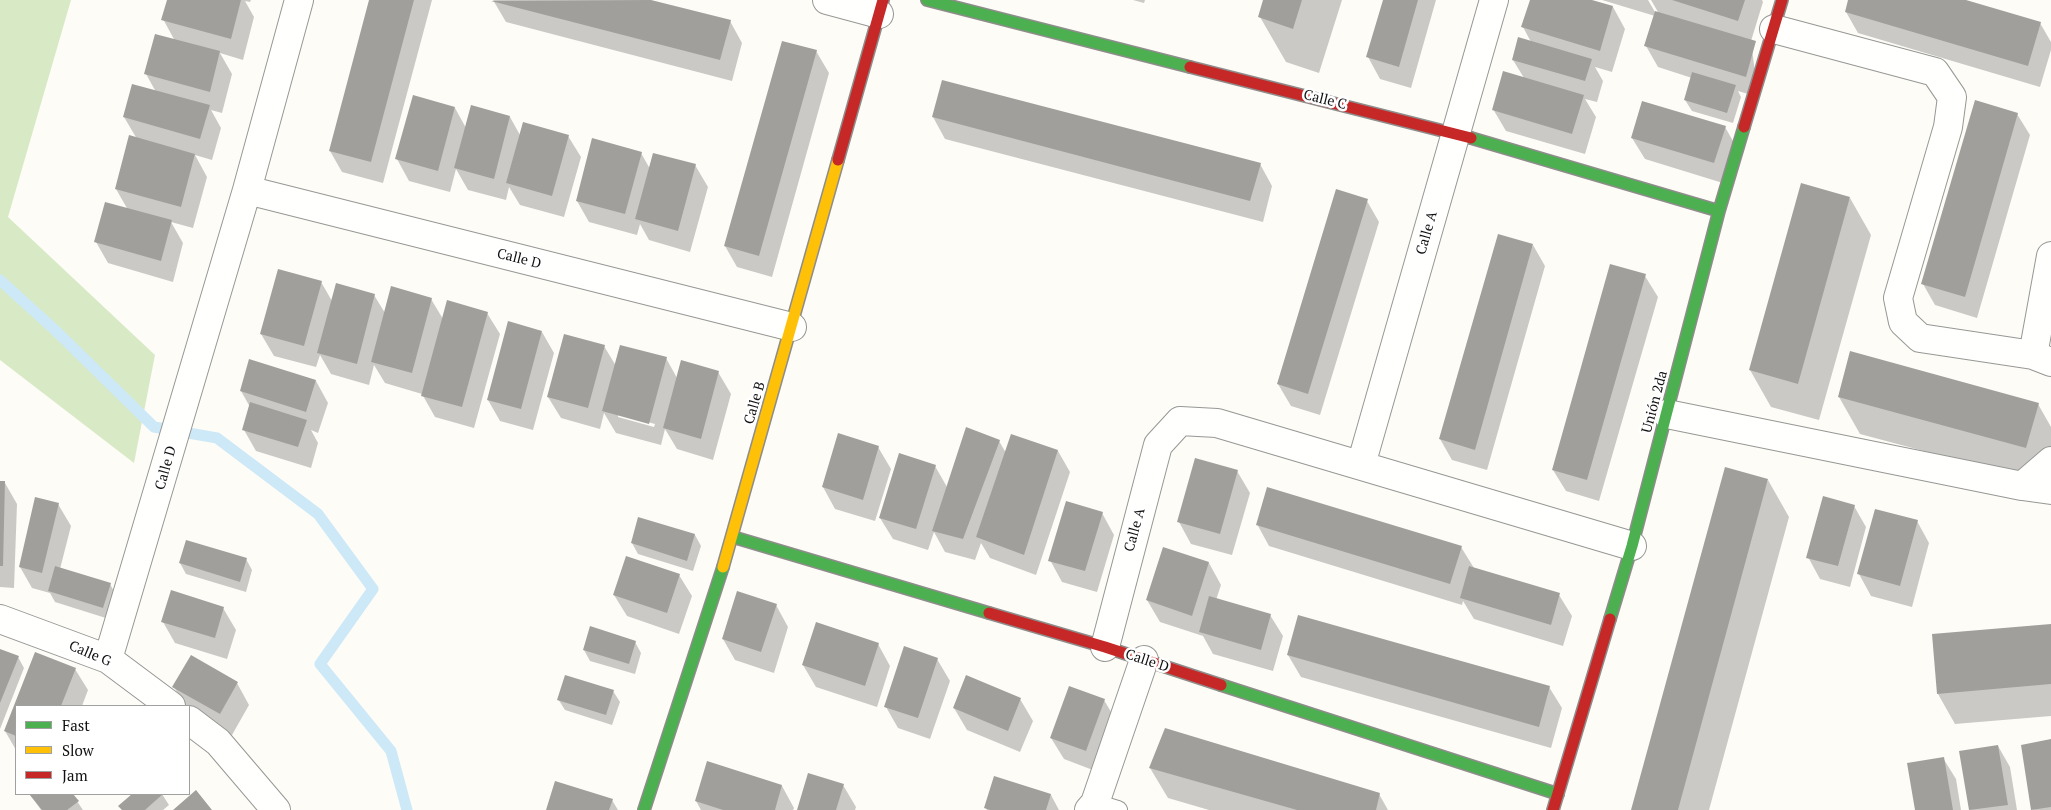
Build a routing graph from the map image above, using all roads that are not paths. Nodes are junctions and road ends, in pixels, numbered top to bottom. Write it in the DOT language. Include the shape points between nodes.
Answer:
graph roads {
  1 [pos="299,0"];
  2 [pos="827,0"];
  3 [pos="927,0"];
  4 [pos="1494,0"];
  5 [pos="1782,0"];
  6 [pos="881,7"];
  7 [pos="1774,29"];
  8 [pos="1456,134"];
  9 [pos="247,190"];
  10 [pos="1719,211"];
  11 [pos="2051,256"];
  12 [pos="792,327"];
  13 [pos="2042,359"];
  14 [pos="1667,414"];
  15 [pos="2051,461"];
  16 [pos="1361,465"];
  17 [pos="2022,486"];
  18 [pos="2051,490"];
  19 [pos="732,537"];
  20 [pos="1632,546"];
  21 [pos="0,619"];
  22 [pos="1104,648"];
  23 [pos="108,660"];
  24 [pos="1144,660"];
  25 [pos="170,705"];
  26 [pos="190,721"];
  27 [pos="1558,794"];
  28 [pos="1101,808"];
  29 [pos="276,810"];
  30 [pos="644,810"];
  31 [pos="1554,810"];
  1 -- 9 [label="street, Calle D"];
  2 -- 6 [label="street"];
  3 -- 8 [label="street, Calle C"];
  4 -- 8 [label="street, Calle A"];
  5 -- 7 [label="street, Unión 2da"];
  6 -- 12 [label="street, Calle B"];
  7 -- 10 [label="street, Unión 2da"];
  7 -- 13 [label="street" via="1935,72 1952,97 1948,127 1898,298 1903,322 1920,338"];
  8 -- 10 [label="street, Calle C"];
  8 -- 16 [label="street, Calle A"];
  9 -- 12 [label="street, Calle D"];
  9 -- 23 [label="street, Calle D"];
  10 -- 14 [label="street, Unión 2da"];
  11 -- 13 [label="street"];
  12 -- 19 [label="street, Calle B"];
  14 -- 17 [label="street"];
  14 -- 20 [label="street, Unión 2da"];
  15 -- 17 [label="street"];
  16 -- 20 [label="street"];
  16 -- 22 [label="street, Calle A" via="1216,423 1180,421 1158,445"];
  17 -- 18 [label="street"];
  19 -- 22 [label="street, Calle D"];
  19 -- 30 [label="street, Calle B"];
  20 -- 27 [label="street, Unión 2da"];
  21 -- 23 [label="street, Calle G"];
  22 -- 24 [label="street, Calle D"];
  23 -- 25 [label="street, Calle G"];
  24 -- 27 [label="street, Calle D"];
  24 -- 28 [label="street"];
  26 -- 29 [label="street" via="218,742"];
  27 -- 31 [label="street, Unión 2da"];
}
